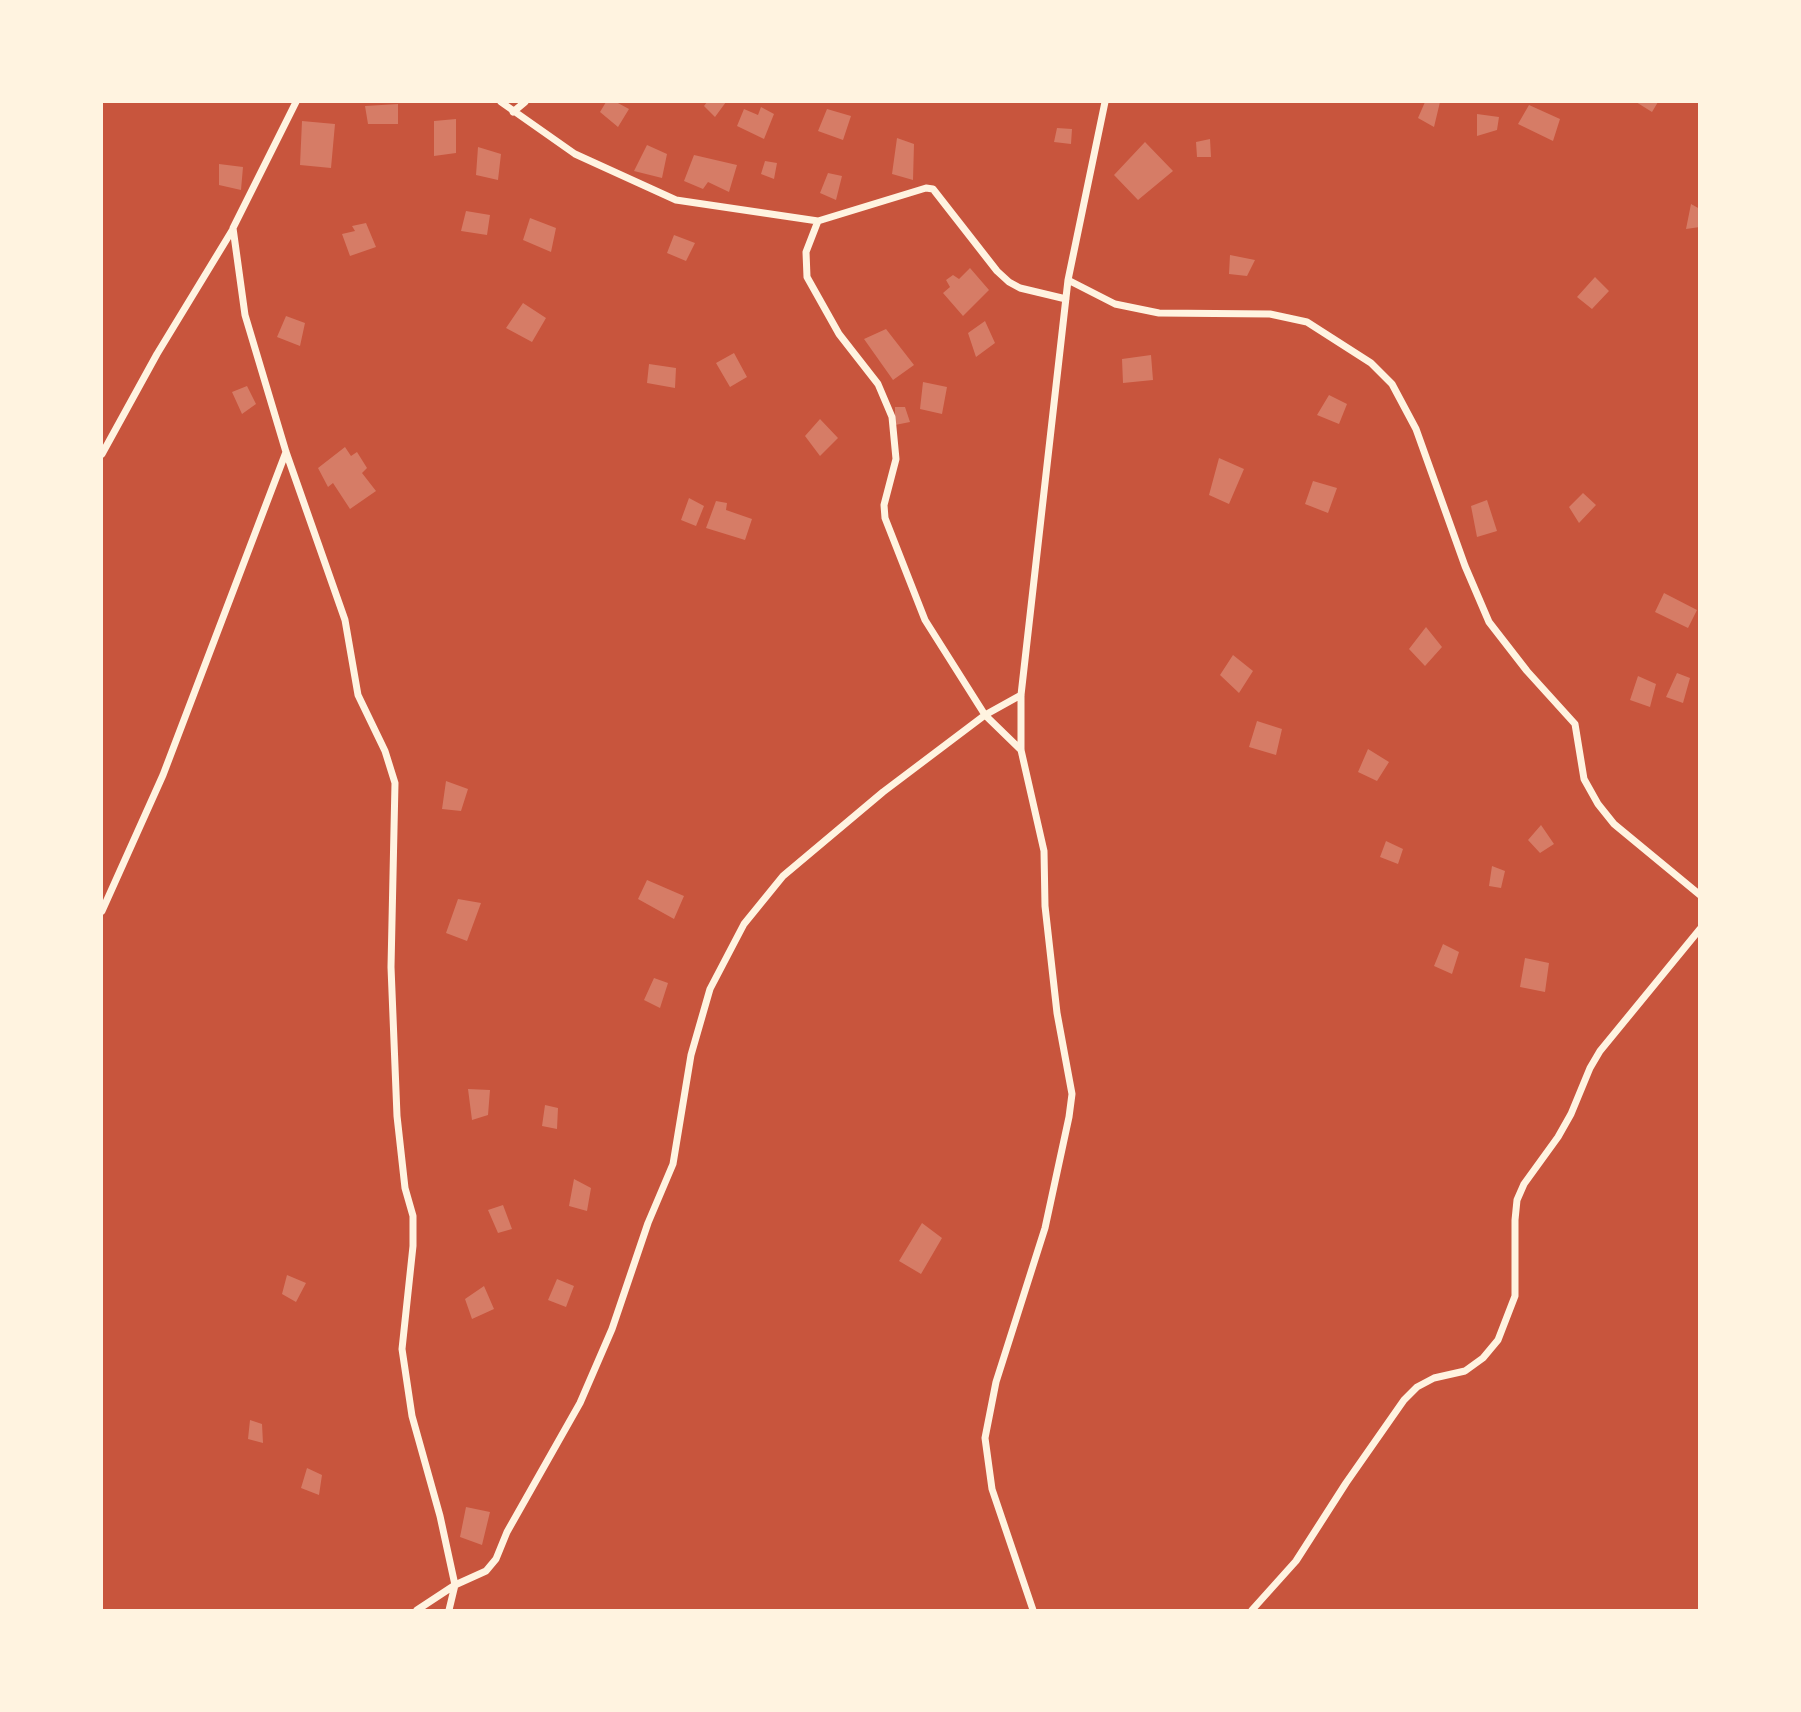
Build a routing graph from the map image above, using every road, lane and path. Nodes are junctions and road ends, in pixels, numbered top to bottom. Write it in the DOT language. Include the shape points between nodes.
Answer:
graph roads {
  1 [pos="296,102"];
  2 [pos="501,102"];
  3 [pos="525,102"];
  4 [pos="1105,102"];
  5 [pos="513,112"];
  6 [pos="818,221"];
  7 [pos="233,228"];
  8 [pos="1068,279"];
  9 [pos="1066,299"];
  10 [pos="286,452"];
  11 [pos="102,454"];
  12 [pos="1021,695"];
  13 [pos="985,715"];
  14 [pos="1021,750"];
  15 [pos="1699,895"];
  16 [pos="102,911"];
  17 [pos="1699,929"];
  18 [pos="455,1585"];
  19 [pos="417,1611"];
  20 [pos="449,1611"];
  21 [pos="1033,1611"];
  22 [pos="1252,1611"];
  1 -- 7 [label="street"];
  2 -- 5 [label="street"];
  3 -- 5 [label="street"];
  4 -- 8 [label="street"];
  5 -- 6 [label="street" via="575,154 676,200"];
  6 -- 9 [label="street" via="933,189 1009,282"];
  6 -- 13 [label="street" via="806,252 807,277 839,334 878,383 891,418 896,459 885,518 925,620"];
  7 -- 10 [label="street" via="245,315"];
  7 -- 11 [label="street"];
  8 -- 9 [label="street"];
  8 -- 15 [label="street" via="1115,304 1159,313 1270,314 1307,322 1371,363 1392,384 1416,429 1489,622 1574,724 1584,779 1598,804 1614,824"];
  9 -- 12 [label="street"];
  10 -- 16 [label="street" via="163,775"];
  10 -- 18 [label="street" via="345,620 358,695 386,751 395,783 392,994 397,1116 413,1216 402,1349 412,1416"];
  12 -- 13 [label="street"];
  12 -- 14 [label="street"];
  13 -- 14 [label="street"];
  13 -- 18 [label="street" via="783,876 744,924 710,989 691,1055 673,1164 580,1403 496,1559 486,1571"];
  14 -- 21 [label="street" via="1044,851 1057,1013 1072,1094 1045,1228 996,1382 985,1438 992,1489"];
  17 -- 22 [label="street" via="1600,1051 1558,1137 1524,1184 1515,1220 1515,1296 1498,1339 1465,1371 1434,1378 1404,1400 1296,1561"];
  18 -- 19 [label="street"];
  18 -- 20 [label="street"];
}
